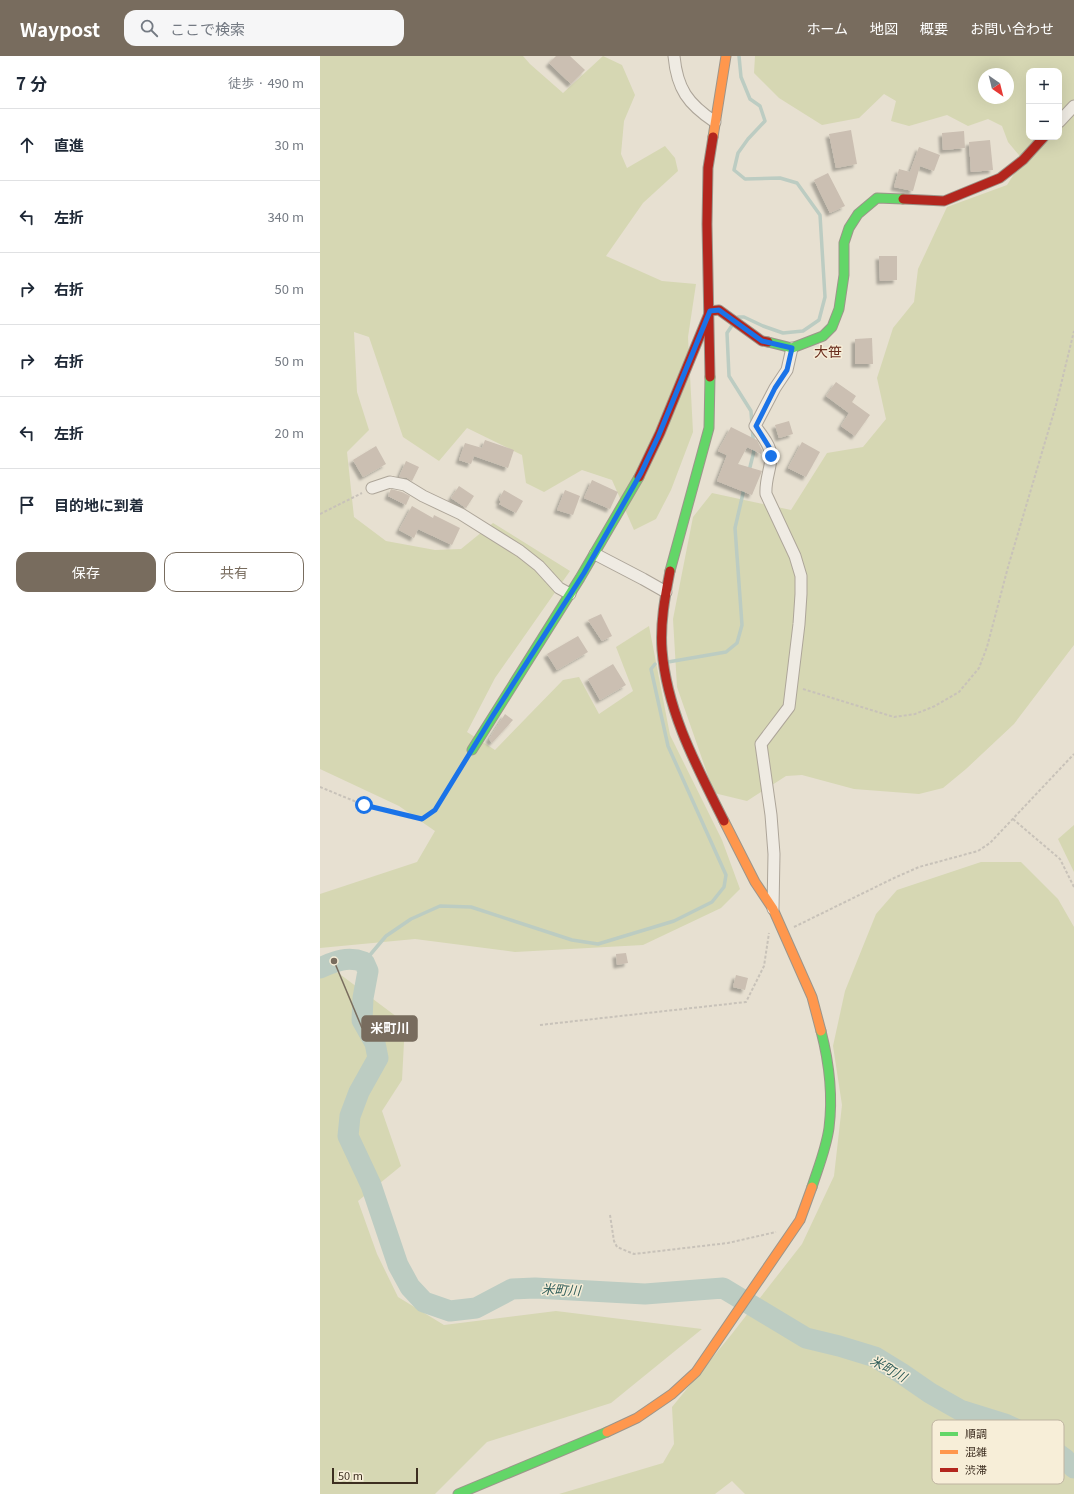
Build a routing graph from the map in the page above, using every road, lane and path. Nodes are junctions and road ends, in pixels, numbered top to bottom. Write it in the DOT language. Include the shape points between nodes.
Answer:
graph roads {
  1 [pos="674,56"];
  2 [pos="726,56"];
  3 [pos="1074,106"];
  4 [pos="1062,119"];
  5 [pos="715,122"];
  6 [pos="1041,140"];
  7 [pos="715,310"];
  8 [pos="1074,331"];
  9 [pos="792,348"];
  10 [pos="372,488"];
  11 [pos="320,514"];
  12 [pos="595,554"];
  13 [pos="666,592"];
  14 [pos="570,594"];
  15 [pos="792,686"];
  16 [pos="472,750"];
  17 [pos="1074,754"];
  18 [pos="320,787"];
  19 [pos="1013,819"];
  20 [pos="1074,887"];
  21 [pos="773,909"];
  22 [pos="770,931"];
  23 [pos="783,933"];
  24 [pos="540,1026"];
  25 [pos="610,1216"];
  26 [pos="795,1228"];
  27 [pos="458,1494"];
  1 -- 5 [label="street" via="678,83 690,102"];
  2 -- 5 [label="street"];
  3 -- 4 [label="street"];
  5 -- 7 [label="street" via="708,168 708,224"];
  6 -- 9 [label="street" via="1010,171 977,188 944,201 878,198 858,214 849,228 844,243 844,275 839,309 832,327 823,336"];
  7 -- 9 [label="street" via="762,341"];
  7 -- 12 [label="street" via="641,473"];
  7 -- 13 [label="street" via="709,428 671,562"];
  8 -- 15 [label="path" via="1056,405 979,668 959,692 915,714 894,718"];
  9 -- 15 [label="street" via="787,370 756,426 769,447 771,456 765,483 766,494 795,556 801,576"];
  10 -- 11 [label="path"];
  10 -- 14 [label="street" via="390,482 405,485 461,514 520,551 539,566 559,588"];
  12 -- 13 [label="street"];
  12 -- 14 [label="street"];
  13 -- 21 [label="street" via="662,611 662,649 667,687 679,727 755,882"];
  14 -- 16 [label="street"];
  15 -- 21 [label="street" via="790,707 761,744 773,838"];
  16 -- 18 [label="path" via="435,810 422,819 364,805"];
  17 -- 19 [label="path"];
  19 -- 20 [label="path" via="1060,859"];
  19 -- 23 [label="path" via="990,843 978,851 919,867"];
  21 -- 23 [label="street"];
  22 -- 24 [label="path" via="764,966 746,1002"];
  23 -- 26 [label="street" via="812,997 827,1055 831,1097 829,1129 822,1158"];
  25 -- 26 [label="path" via="616,1247 634,1254 728,1243"];
  26 -- 27 [label="street" via="696,1372 672,1394 637,1418 597,1437"];
}
